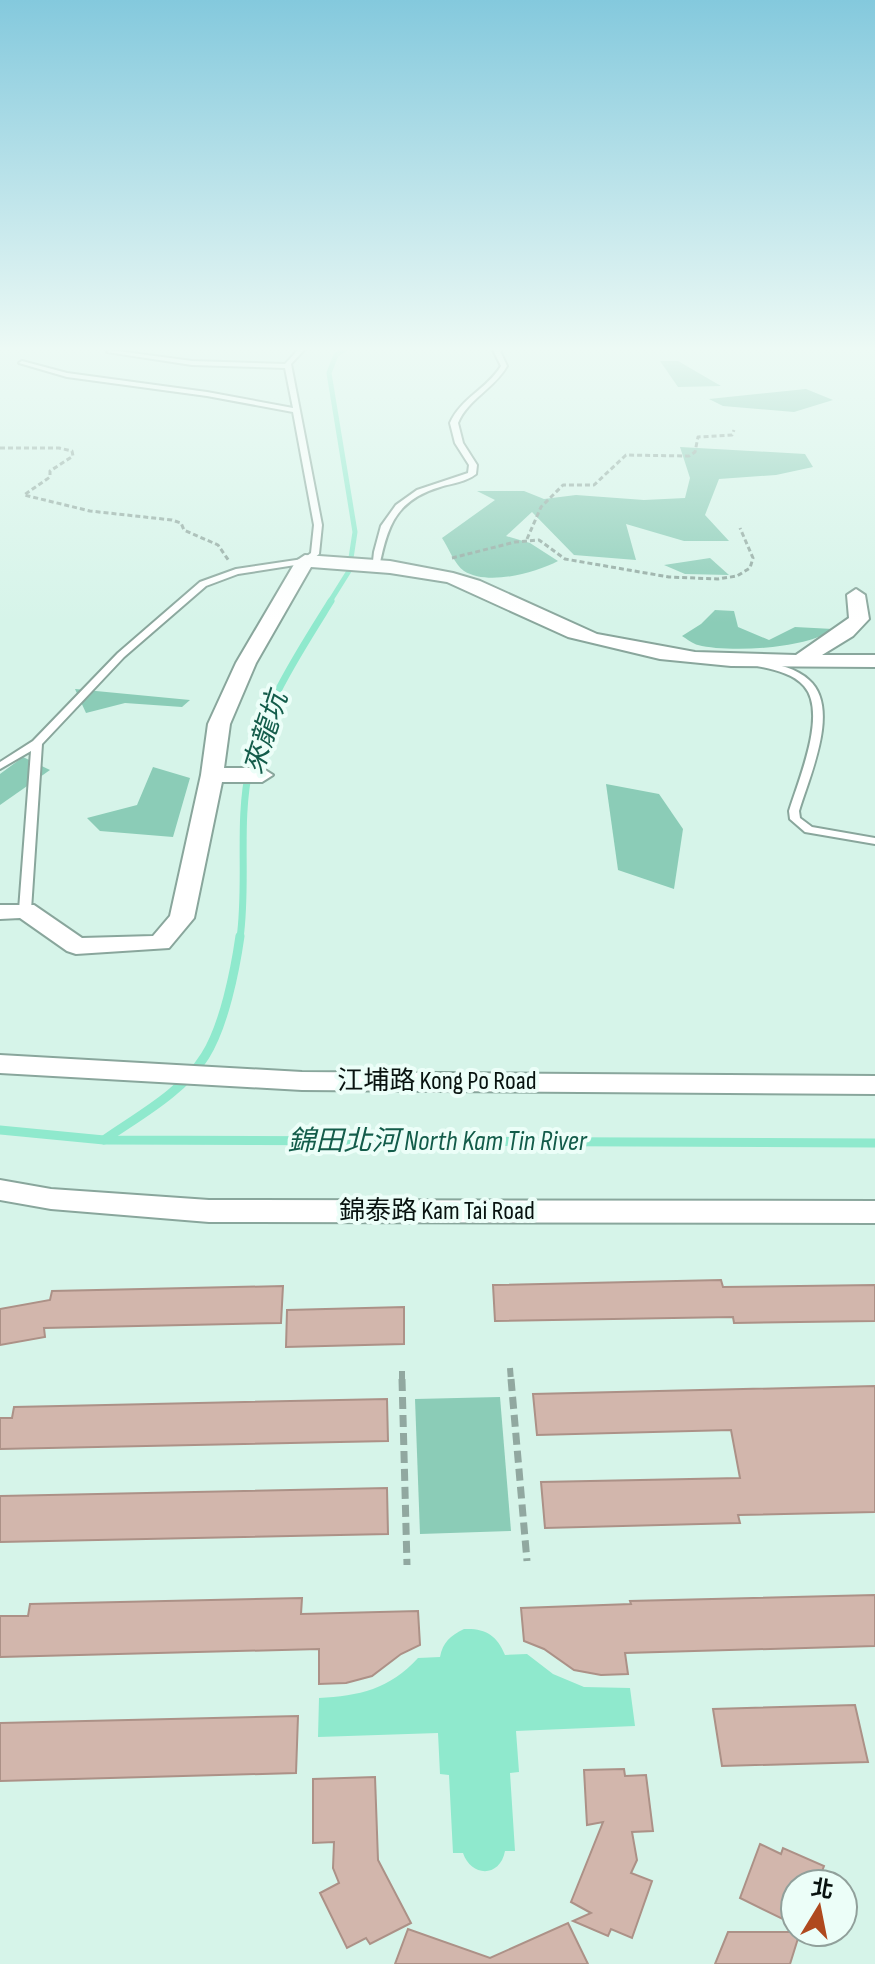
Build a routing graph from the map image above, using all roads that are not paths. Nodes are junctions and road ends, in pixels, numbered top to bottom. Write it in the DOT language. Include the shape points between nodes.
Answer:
graph roads {
  1 [pos="302,440"];
  2 [pos="458,440"];
  3 [pos="315,562"];
  4 [pos="368,567"];
  5 [pos="856,595"];
  6 [pos="803,660"];
  7 [pos="741,661"];
  8 [pos="875,661"];
  9 [pos="37,743"];
  10 [pos="0,766"];
  11 [pos="212,775"];
  12 [pos="262,775"];
  13 [pos="875,841"];
  14 [pos="12,911"];
  15 [pos="0,1064"];
  16 [pos="875,1085"];
  17 [pos="0,1190"];
  18 [pos="875,1212"];
  1 -- 3 [label="lane" via="318,525"];
  2 -- 4 [label="lane" via="473,465 472,474 418,491 397,506"];
  3 -- 4 [label="street"];
  3 -- 9 [label="lane" via="236,572 203,584 139,638"];
  3 -- 11 [label="street" via="239,677 219,724"];
  4 -- 7 [label="street" via="423,572 473,585 590,638 679,656"];
  5 -- 6 [label="street" via="859,619 846,635"];
  6 -- 7 [label="street"];
  6 -- 8 [label="street"];
  7 -- 13 [label="lane" via="790,672 810,685 819,708 795,819 809,830"];
  9 -- 10 [label="lane"];
  9 -- 14 [label="lane"];
  11 -- 12 [label="street"];
  11 -- 14 [label="street" via="182,918 167,952 76,946"];
  15 -- 16 [label="street, 江埔路 Kong Po Road" via="226,1079"];
  17 -- 18 [label="street, 錦泰路 Kam Tai Road" via="209,1211"];
}
